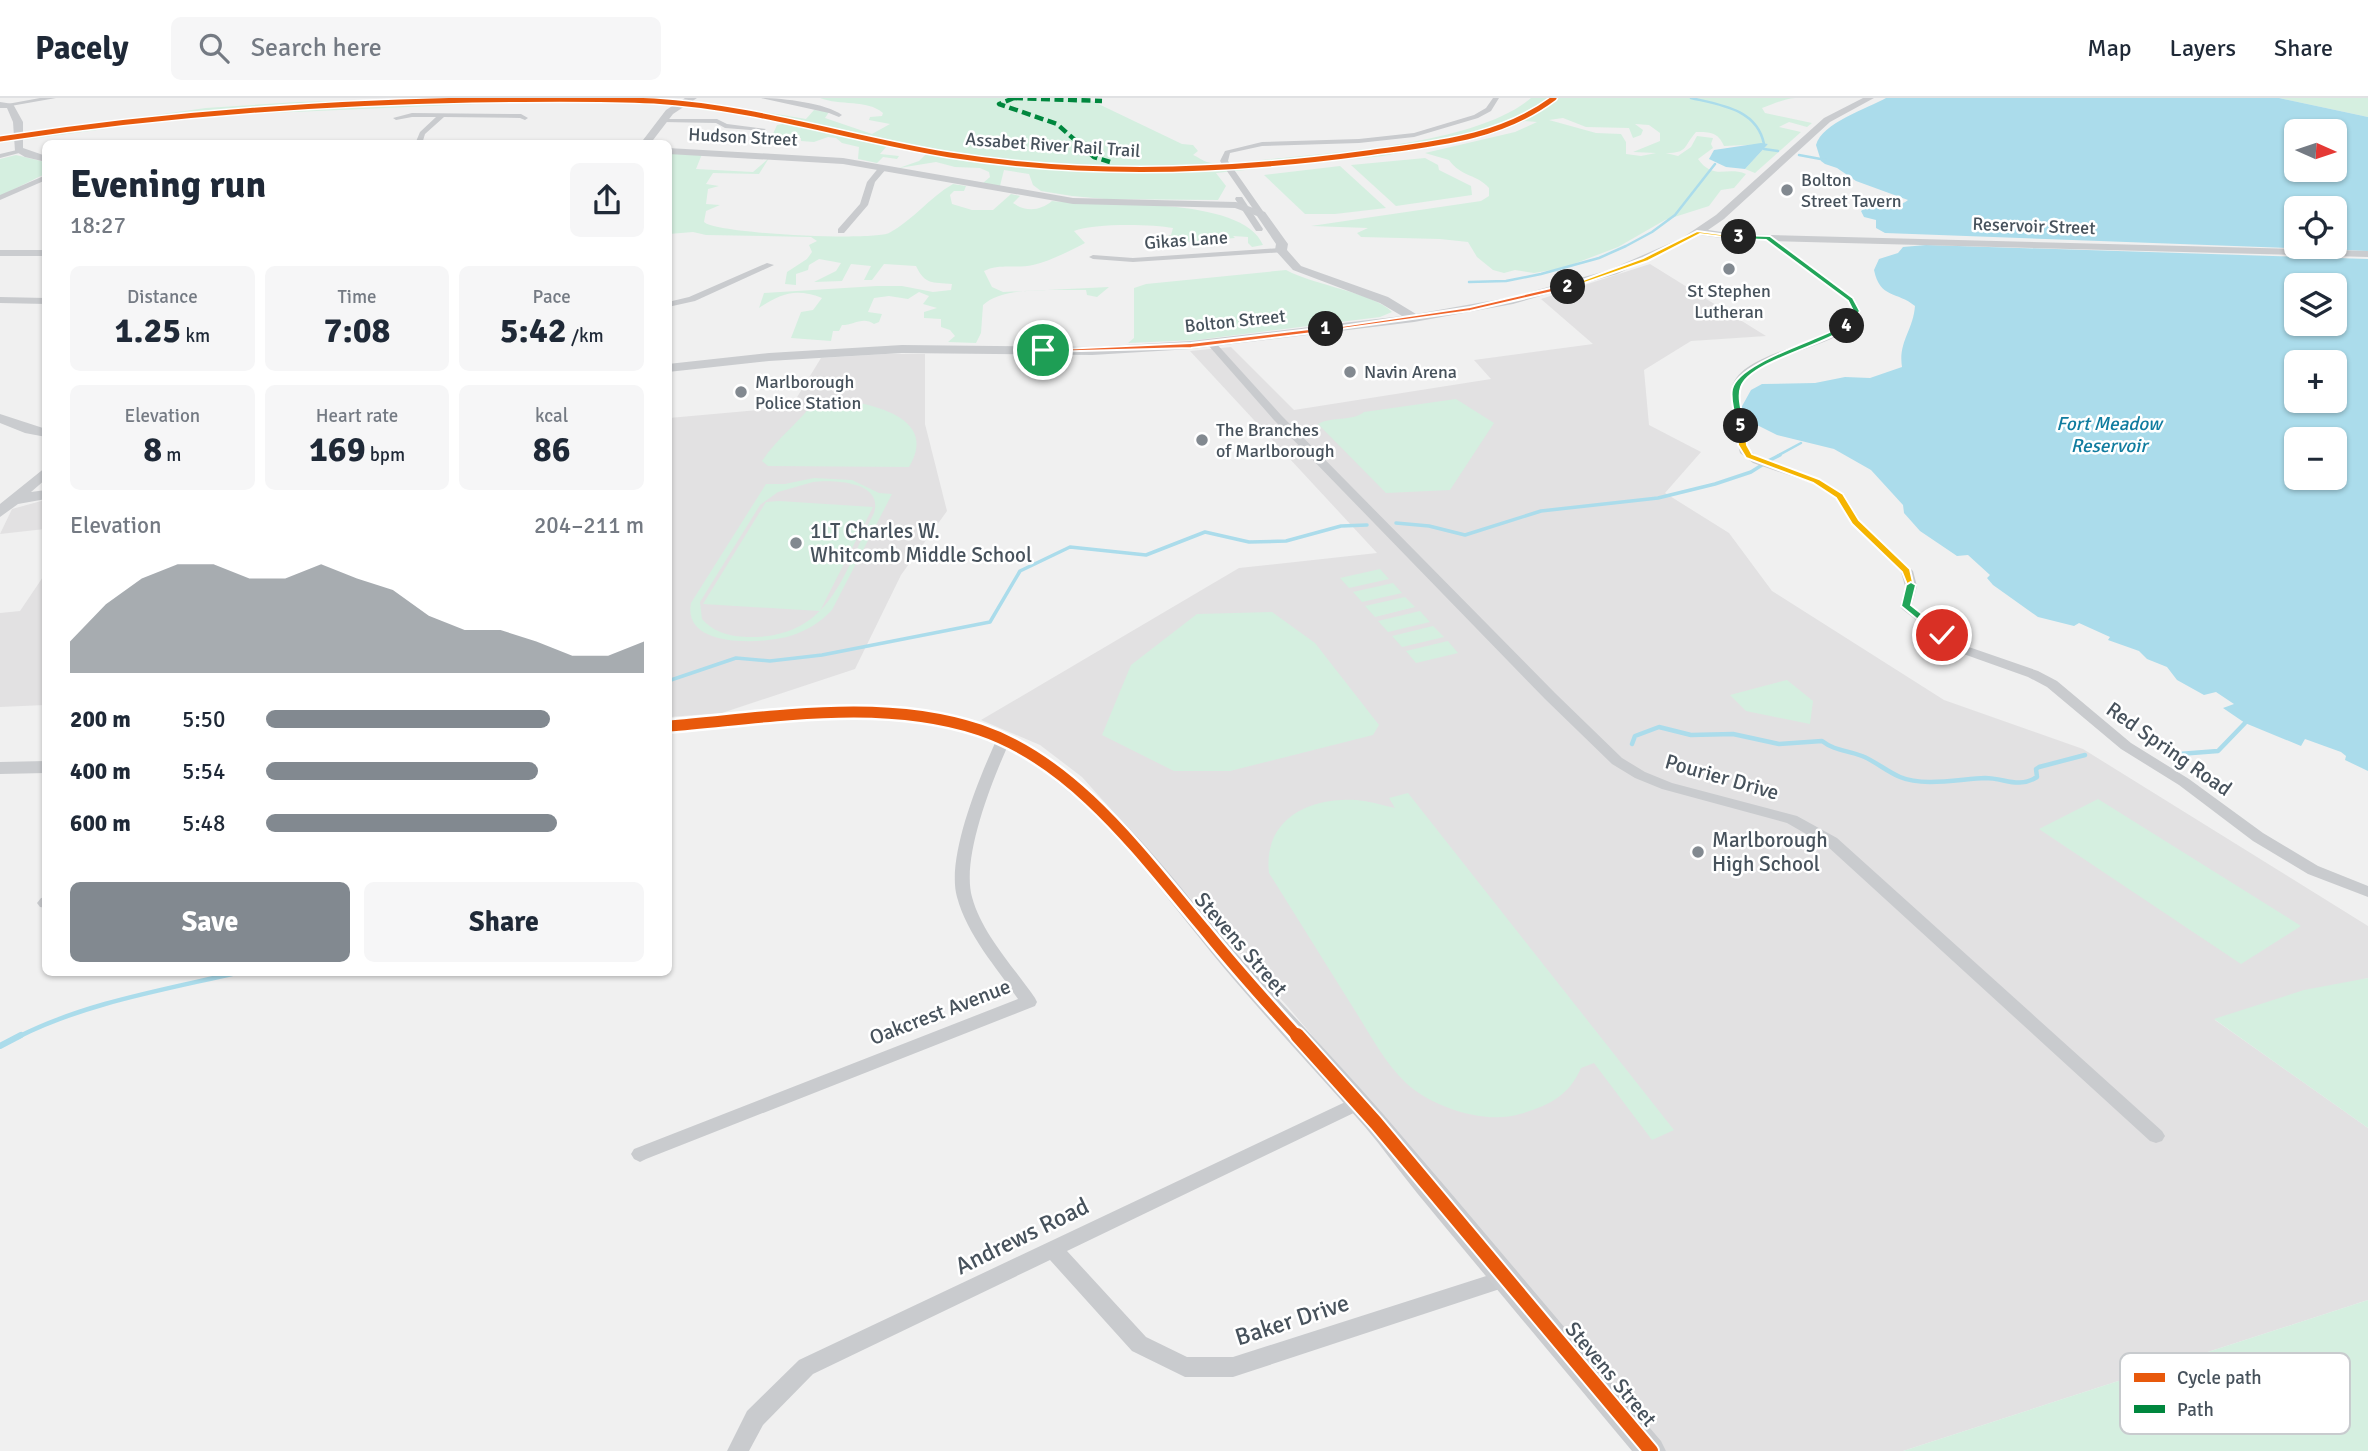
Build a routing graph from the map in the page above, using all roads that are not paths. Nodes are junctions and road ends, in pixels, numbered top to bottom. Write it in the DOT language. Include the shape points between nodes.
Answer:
graph roads {
  1 [pos="53,98"];
  2 [pos="693,98"];
  3 [pos="764,98"];
  4 [pos="1496,98"];
  5 [pos="1865,99"];
  6 [pos="2,105"];
  7 [pos="443,115"];
  8 [pos="839,115"];
  9 [pos="396,118"];
  10 [pos="526,118"];
  11 [pos="664,121"];
  12 [pos="763,129"];
  13 [pos="419,140"];
  14 [pos="648,140"];
  15 [pos="21,151"];
  16 [pos="672,151"];
  17 [pos="0,156"];
  18 [pos="42,158"];
  19 [pos="1213,158"];
  20 [pos="883,168"];
  21 [pos="42,179"];
  22 [pos="0,198"];
  23 [pos="1148,203"];
  24 [pos="1244,207"];
  25 [pos="1261,214"];
  26 [pos="1720,217"];
  27 [pos="1259,229"];
  28 [pos="841,231"];
  29 [pos="1701,231"];
  30 [pos="1763,237"];
  31 [pos="1281,250"];
  32 [pos="0,253"];
  33 [pos="42,253"];
  34 [pos="2368,254"];
  35 [pos="1093,257"];
  36 [pos="770,265"];
  37 [pos="42,301"];
  38 [pos="0,303"];
  39 [pos="672,304"];
  40 [pos="1414,318"];
  41 [pos="1211,344"];
  42 [pos="672,368"];
  43 [pos="0,418"];
  44 [pos="42,432"];
  45 [pos="42,474"];
  46 [pos="42,495"];
  47 [pos="7,502"];
  48 [pos="0,512"];
  49 [pos="672,726"];
  50 [pos="1003,741"];
  51 [pos="42,767"];
  52 [pos="0,768"];
  53 [pos="2368,892"];
  54 [pos="1358,1102"];
  55 [pos="2156,1136"];
  56 [pos="640,1154"];
  57 [pos="1052,1248"];
  58 [pos="1505,1279"];
  59 [pos="738,1451"];
  60 [pos="1651,1451"];
  1 -- 6 [label="street"];
  2 -- 11 [label="street" via="671,108"];
  3 -- 8 [label="street"];
  4 -- 25 [label="street" via="1485,112 1444,128 1384,139 1252,145 1223,151 1223,161"];
  5 -- 26 [label="street, Bolton Street" via="1827,120"];
  6 -- 15 [label="street" via="16,114 16,145"];
  7 -- 9 [label="street"];
  7 -- 10 [label="street"];
  7 -- 13 [label="street"];
  11 -- 12 [label="street" via="717,121 725,126"];
  11 -- 14 [label="street"];
  15 -- 17 [label="street"];
  15 -- 18 [label="street"];
  16 -- 20 [label="street, Hudson Street" via="794,157"];
  19 -- 24 [label="street"];
  20 -- 23 [label="street, Hudson Street" via="1060,199"];
  20 -- 28 [label="street" via="871,182 864,205"];
  21 -- 22 [label="street"];
  23 -- 24 [label="street, Hudson Street"];
  23 -- 27 [label="street, Hudson Street" via="1220,211"];
  24 -- 25 [label="street, Hudson Street"];
  24 -- 27 [label="street"];
  25 -- 31 [label="street, Hudson Street" via="1282,244"];
  26 -- 29 [label="street, Bolton Street"];
  26 -- 30 [label="street"];
  27 -- 31 [label="street, Hudson Street" via="1271,246"];
  29 -- 30 [label="street, Reservoir Street"];
  29 -- 40 [label="street, Bolton Street" via="1654,256 1578,284"];
  30 -- 34 [label="street, Reservoir Street"];
  30 -- 53 [label="street, Red Spring Road" via="1850,300 1857,311 1840,331 1779,356 1739,380 1735,397 1744,451 1757,461 1816,481 1840,496 1856,522 1907,571 1911,586 1906,606 1959,648 2052,684 2126,746 2258,837 2313,870"];
  31 -- 35 [label="street, Gikas Lane" via="1133,260"];
  31 -- 40 [label="street, Hudson Street" via="1303,271 1384,300"];
  32 -- 33 [label="street"];
  36 -- 39 [label="street"];
  37 -- 38 [label="street"];
  40 -- 41 [label="street, Bolton Street"];
  41 -- 42 [label="street, Bolton Street" via="1086,351 894,349"];
  41 -- 55 [label="street, Pourier Drive" via="1617,761 1668,786 1792,819 1832,842"];
  43 -- 44 [label="street"];
  45 -- 47 [label="street"];
  46 -- 47 [label="main road"];
  47 -- 48 [label="street"];
  49 -- 50 [label="street, Stevens Street" via="812,715 903,716 958,725"];
  50 -- 54 [label="street, Stevens Street" via="1030,753 1089,802"];
  50 -- 56 [label="street, Oakcrest Avenue" via="990,768 962,866 963,894 1029,1002"];
  51 -- 52 [label="street"];
  54 -- 57 [label="street, Andrews Road"];
  54 -- 58 [label="street, Stevens Street"];
  57 -- 58 [label="street, Baker Drive" via="1139,1344 1185,1367 1233,1367"];
  57 -- 59 [label="street, Andrews Road" via="806,1367 755,1418"];
  58 -- 60 [label="street, Stevens Street"];
}
